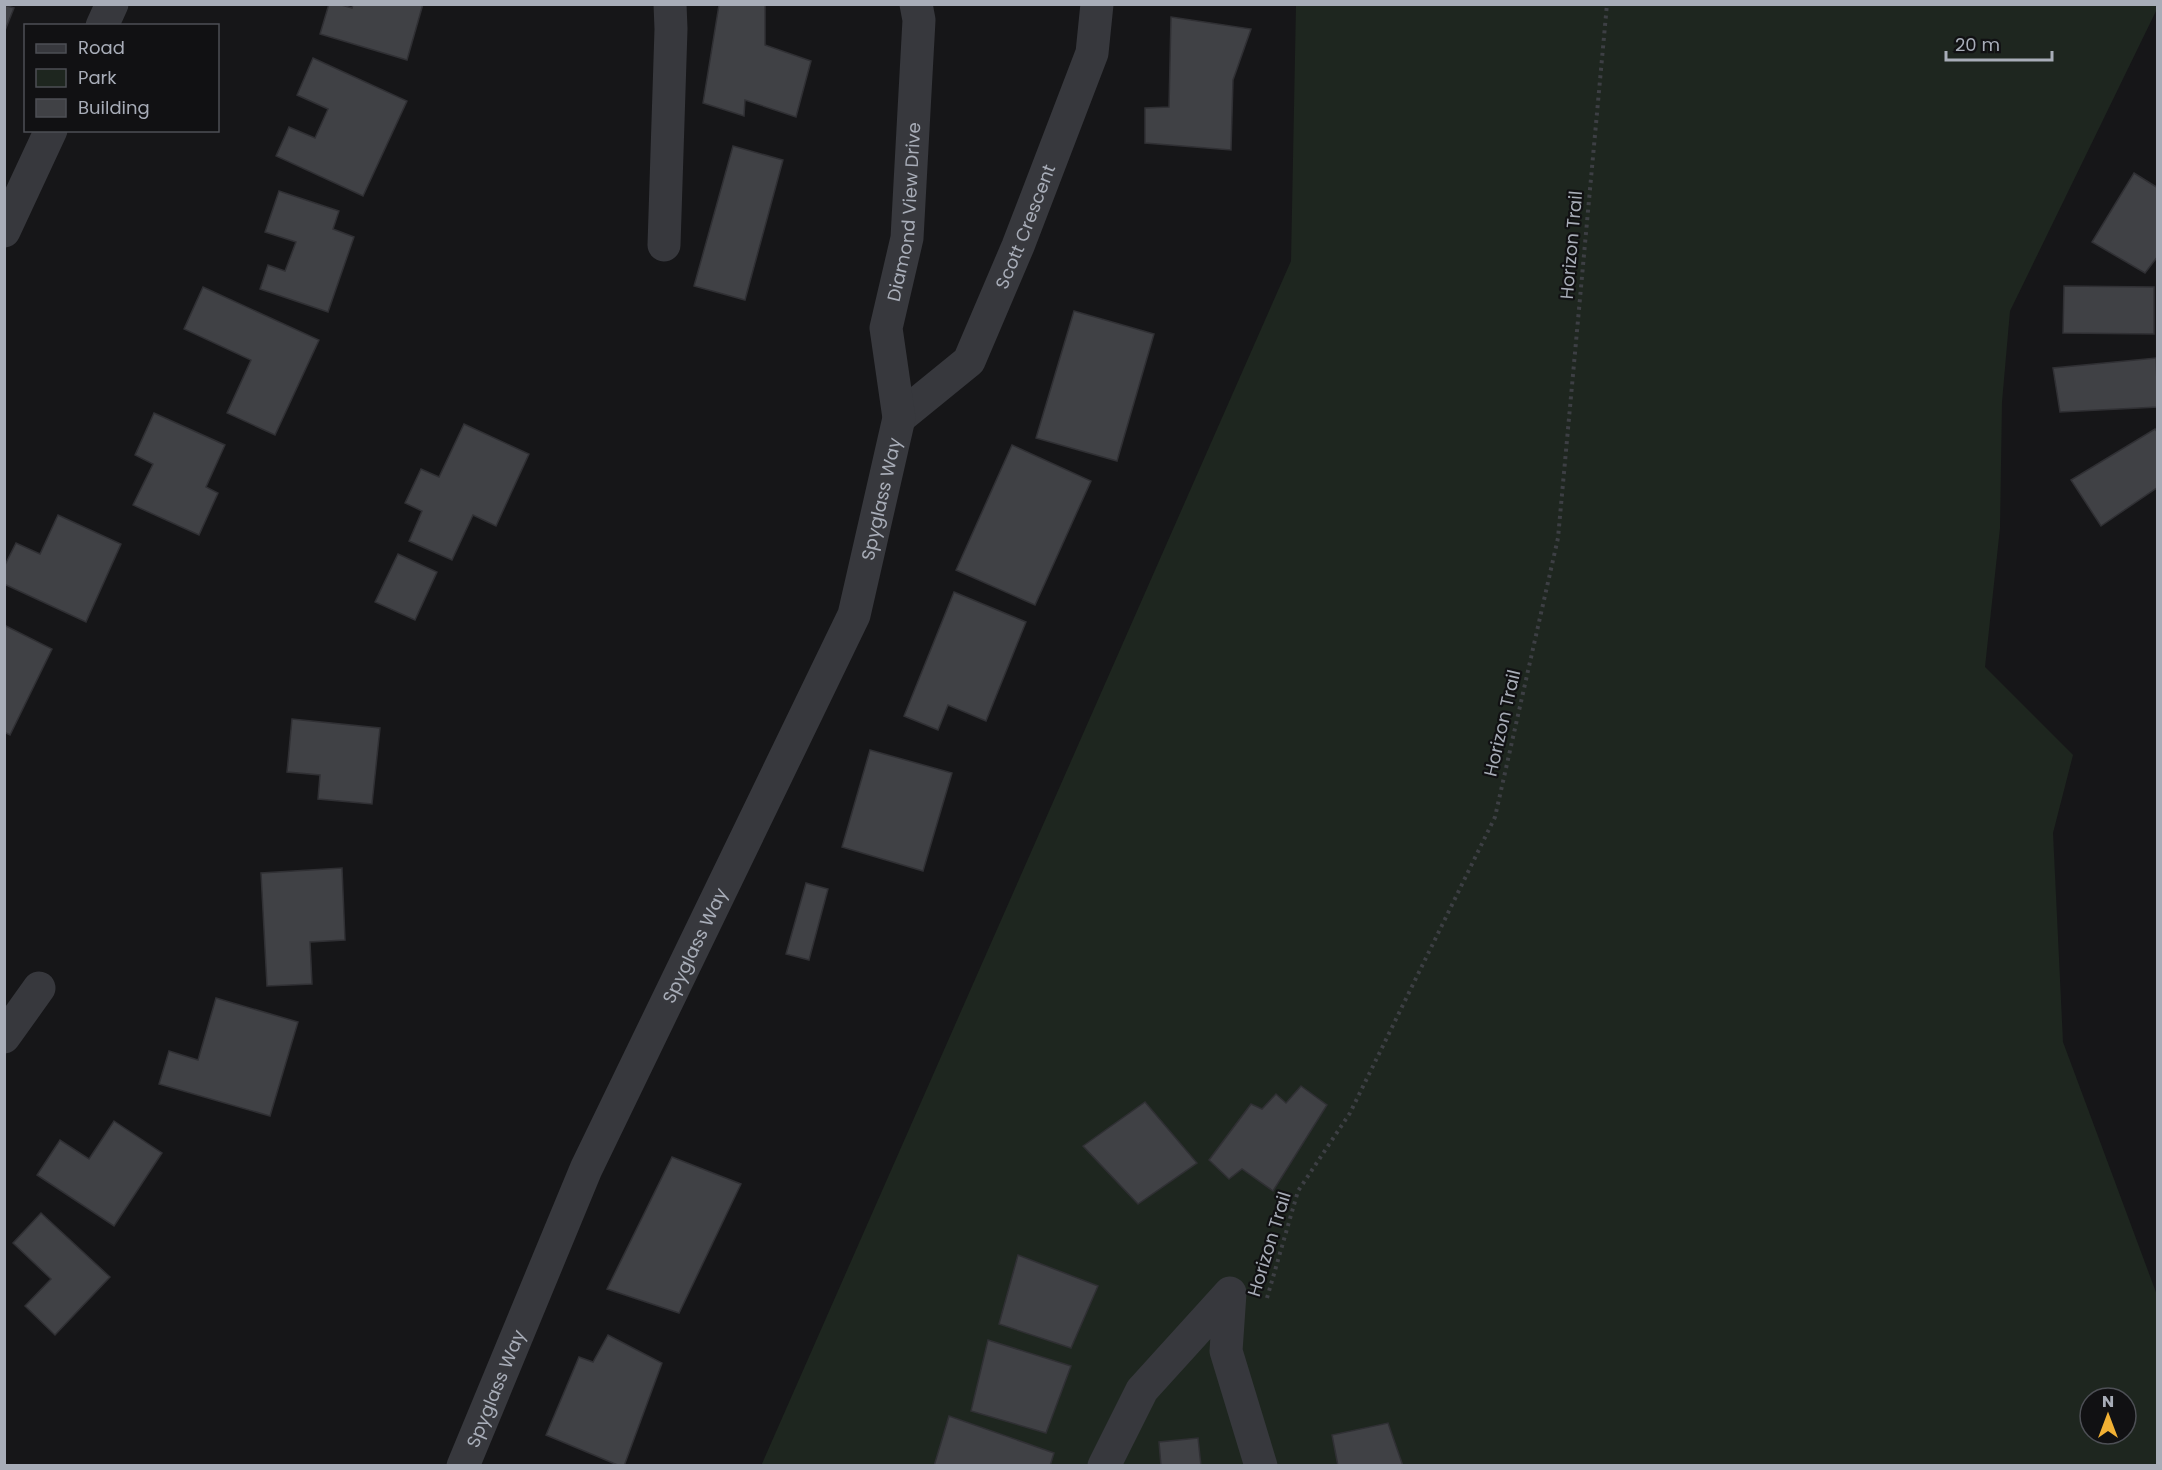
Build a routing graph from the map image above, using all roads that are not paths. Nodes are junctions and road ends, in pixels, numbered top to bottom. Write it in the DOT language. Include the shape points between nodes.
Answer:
graph roads {
  1 [pos="112,4"];
  2 [pos="670,4"];
  3 [pos="916,4"];
  4 [pos="1097,4"];
  5 [pos="103,24"];
  6 [pos="50,132"];
  7 [pos="4,231"];
  8 [pos="664,245"];
  9 [pos="899,418"];
  10 [pos="39,988"];
  11 [pos="4,1037"];
  12 [pos="463,1466"];
  13 [pos="1104,1466"];
  14 [pos="1261,1466"];
  1 -- 5 [label="street"];
  2 -- 8 [label="street"];
  3 -- 9 [label="street, Diamond View Drive" via="920,20 907,238 886,328"];
  4 -- 9 [label="street, Scott Crescent" via="1092,53 969,361"];
  6 -- 7 [label="street"];
  9 -- 12 [label="street, Spyglass Way" via="854,615 586,1169"];
  10 -- 11 [label="street"];
  13 -- 14 [label="street" via="1142,1390 1230,1293 1226,1351"];
}
